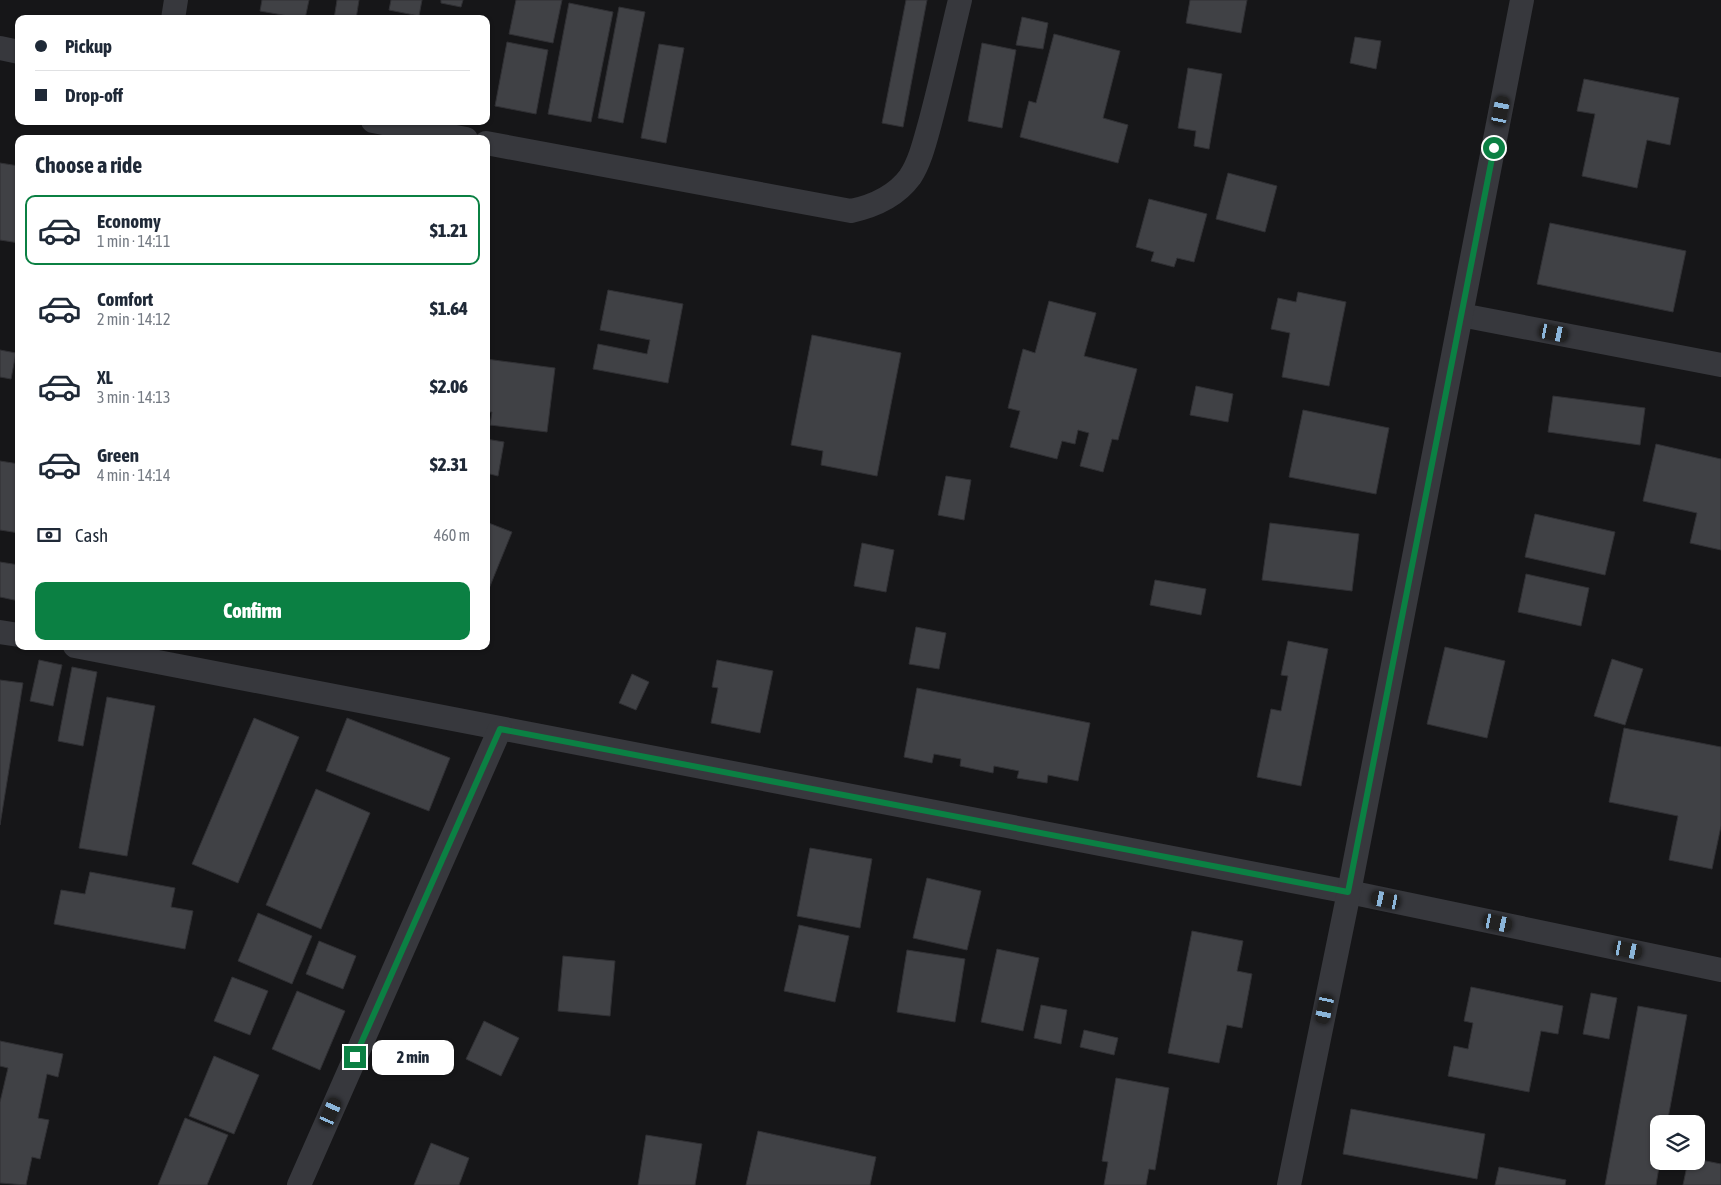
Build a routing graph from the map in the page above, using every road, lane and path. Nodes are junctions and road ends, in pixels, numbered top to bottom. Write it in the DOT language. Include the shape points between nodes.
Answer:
graph roads {
  1 [pos="176,0"];
  2 [pos="960,0"];
  3 [pos="1522,0"];
  4 [pos="174,15"];
  5 [pos="0,48"];
  6 [pos="15,51"];
  7 [pos="394,125"];
  8 [pos="445,135"];
  9 [pos="490,143"];
  10 [pos="1461,315"];
  11 [pos="1721,365"];
  12 [pos="0,632"];
  13 [pos="15,635"];
  14 [pos="95,650"];
  15 [pos="500,729"];
  16 [pos="1348,892"];
  17 [pos="1721,970"];
  18 [pos="299,1185"];
  19 [pos="1289,1185"];
  1 -- 4 [label="street"];
  2 -- 9 [label="street" via="922,150 910,176 894,193 871,206 852,211"];
  3 -- 10 [label="street"];
  5 -- 6 [label="street"];
  7 -- 8 [label="street"];
  10 -- 11 [label="street"];
  10 -- 16 [label="street"];
  12 -- 13 [label="street"];
  14 -- 15 [label="street"];
  15 -- 16 [label="street"];
  15 -- 18 [label="street"];
  16 -- 17 [label="street"];
  16 -- 19 [label="street"];
}
